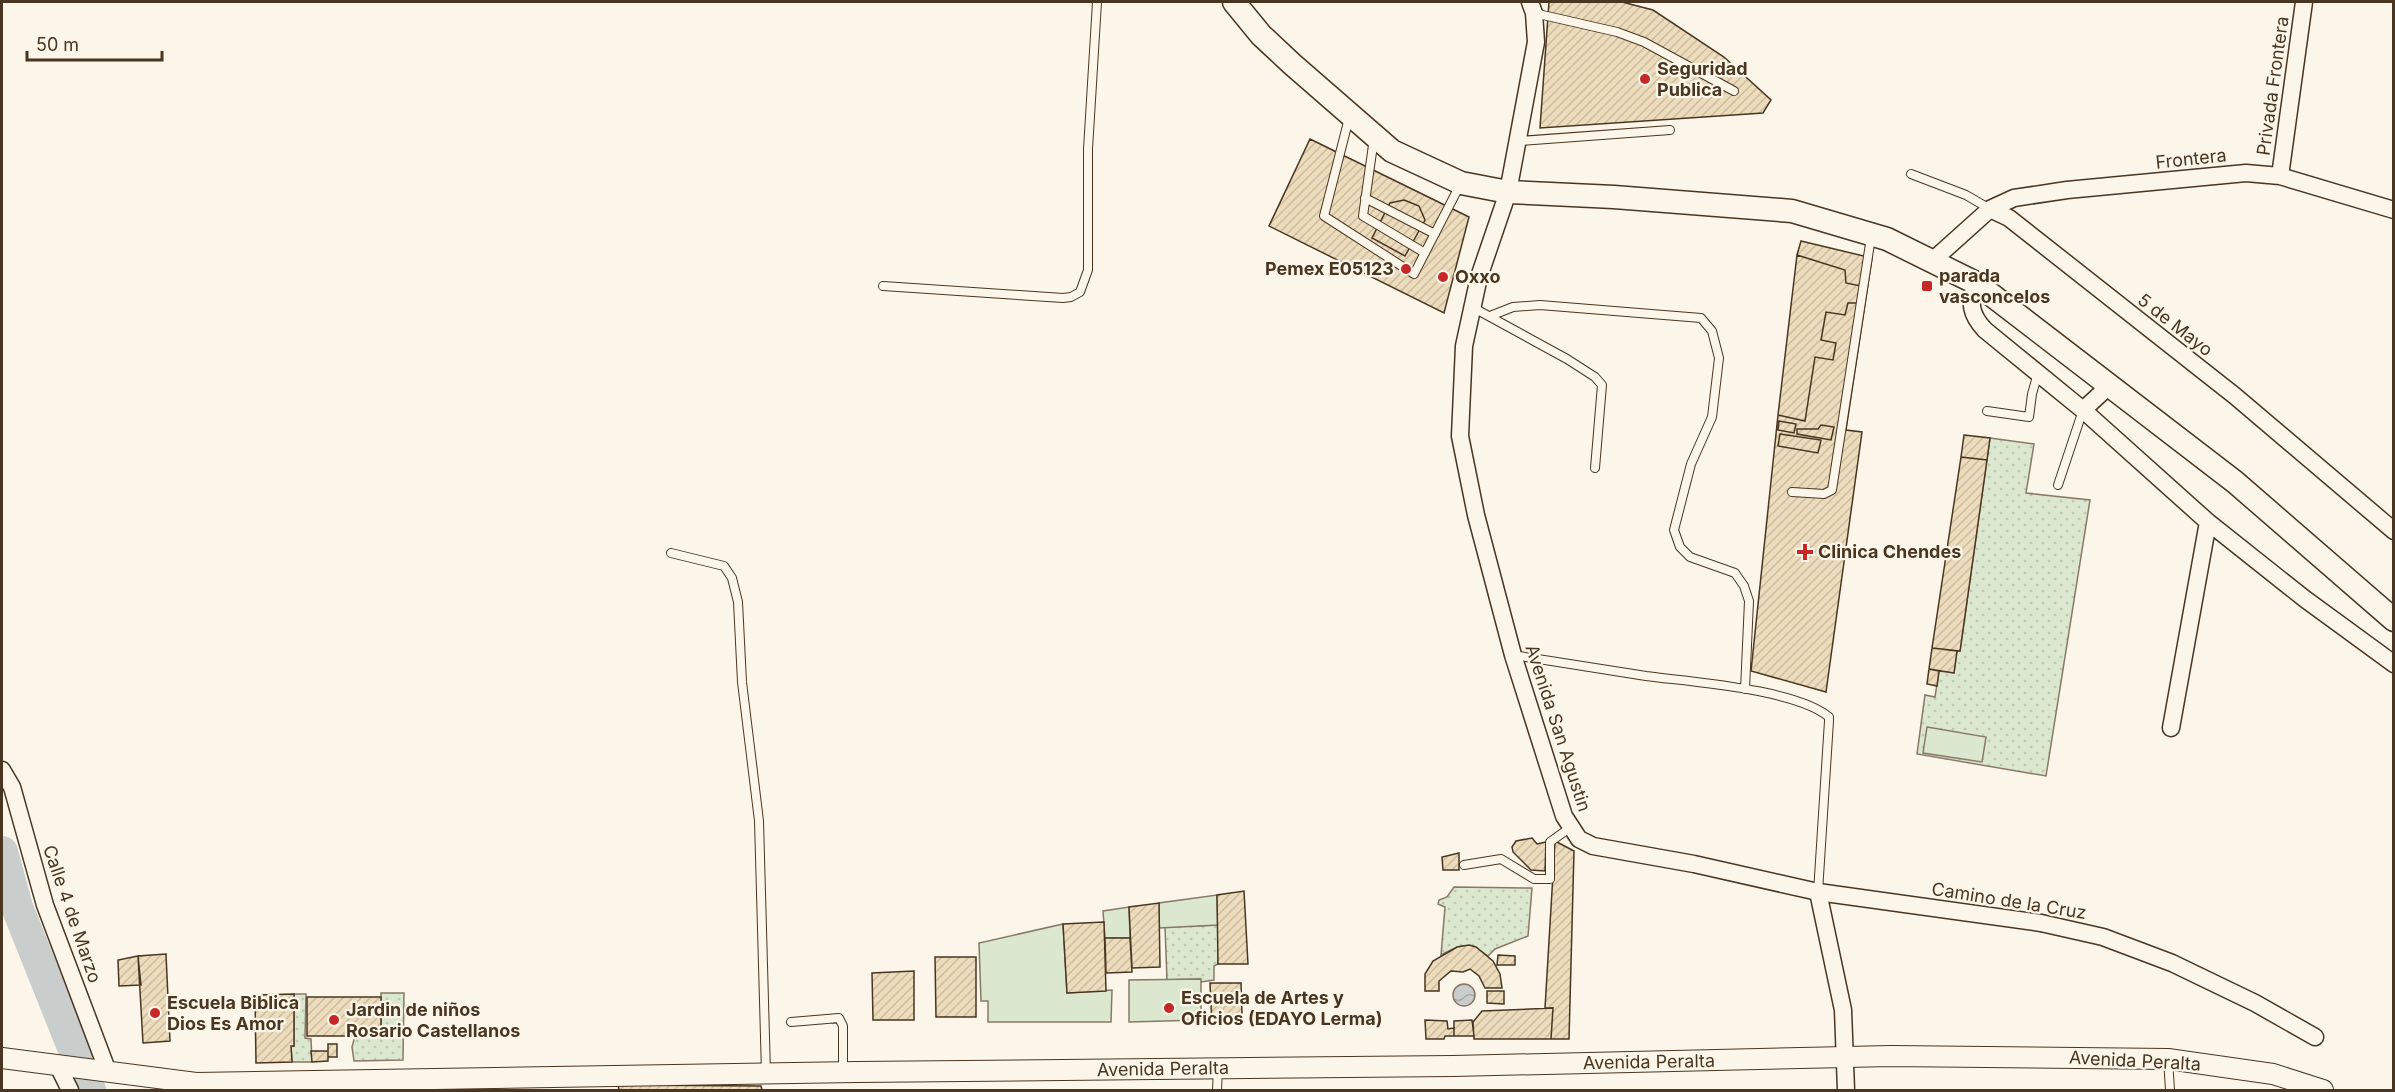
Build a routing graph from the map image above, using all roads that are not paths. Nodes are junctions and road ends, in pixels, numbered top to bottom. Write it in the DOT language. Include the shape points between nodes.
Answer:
graph roads {
  1 [pos="1097,2"];
  2 [pos="1234,2"];
  3 [pos="2304,2"];
  4 [pos="1532,7"];
  5 [pos="1734,91"];
  6 [pos="1350,115"];
  7 [pos="1670,130"];
  8 [pos="1374,135"];
  9 [pos="1519,141"];
  10 [pos="1911,174"];
  11 [pos="2280,176"];
  12 [pos="1461,183"];
  13 [pos="1508,192"];
  14 [pos="1365,198"];
  15 [pos="1990,208"];
  16 [pos="2394,210"];
  17 [pos="1435,234"];
  18 [pos="1872,234"];
  19 [pos="1425,253"];
  20 [pos="1931,262"];
  21 [pos="1976,283"];
  22 [pos="883,286"];
  23 [pos="1472,307"];
  24 [pos="1490,316"];
  25 [pos="2038,374"];
  26 [pos="2110,385"];
  27 [pos="2083,410"];
  28 [pos="1987,411"];
  29 [pos="1595,468"];
  30 [pos="2058,485"];
  31 [pos="1792,492"];
  32 [pos="2208,522"];
  33 [pos="2394,531"];
  34 [pos="670,553"];
  35 [pos="2394,620"];
  36 [pos="1513,655"];
  37 [pos="2394,664"];
  38 [pos="1744,688"];
  39 [pos="2170,728"];
  40 [pos="2,770"];
  41 [pos="1571,827"];
  42 [pos="1464,865"];
  43 [pos="1818,892"];
  44 [pos="791,1022"];
  45 [pos="2315,1037"];
  46 [pos="2,1058"];
  47 [pos="1844,1058"];
  48 [pos="2168,1059"];
  49 [pos="60,1066"];
  50 [pos="1218,1069"];
  51 [pos="103,1071"];
  52 [pos="843,1072"];
  53 [pos="766,1074"];
  54 [pos="407,1085"];
  55 [pos="197,1087"];
  56 [pos="70,1090"];
  57 [pos="1217,1090"];
  58 [pos="1846,1090"];
  59 [pos="2169,1090"];
  60 [pos="2323,1090"];
  1 -- 22 [label="lane" via="1088,149 1088,270 1080,292 1063,298"];
  2 -- 6 [label="main road" via="1284,57"];
  3 -- 11 [label="street, Privada Frontera"];
  4 -- 5 [label="lane" via="1644,42"];
  4 -- 9 [label="street" via="1536,42"];
  6 -- 8 [label="main road"];
  6 -- 19 [label="lane" via="1324,216 1414,274"];
  7 -- 9 [label="lane"];
  8 -- 12 [label="main road" via="1392,151"];
  8 -- 14 [label="lane"];
  9 -- 13 [label="street"];
  10 -- 15 [label="lane"];
  11 -- 15 [label="street, Frontera" via="2246,173 2067,190 2014,198"];
  11 -- 16 [label="street, Frontera"];
  12 -- 13 [label="main road"];
  12 -- 17 [label="lane"];
  13 -- 18 [label="main road" via="1792,211"];
  13 -- 23 [label="street, Avenida San Agustin"];
  14 -- 17 [label="lane"];
  14 -- 19 [label="lane" via="1363,216"];
  15 -- 20 [label="street"];
  15 -- 33 [label="street, 5 de Mayo" via="2008,218 2235,396"];
  17 -- 19 [label="lane"];
  18 -- 20 [label="main road"];
  18 -- 31 [label="lane" via="1832,490 1824,494"];
  20 -- 21 [label="main road"];
  21 -- 25 [label="street" via="1971,299 1976,320"];
  21 -- 26 [label="main road"];
  23 -- 24 [label="lane"];
  23 -- 36 [label="street, Avenida San Agustin" via="1464,346 1460,436 1476,515"];
  24 -- 29 [label="lane" via="1567,359 1602,386"];
  24 -- 38 [label="lane" via="1513,307 1540,305 1701,318 1712,331 1719,358 1712,417 1691,464 1674,530 1680,547 1690,557 1735,573 1744,586 1749,601"];
  25 -- 27 [label="street"];
  25 -- 28 [label="lane" via="2029,417"];
  26 -- 27 [label="street"];
  26 -- 35 [label="main road" via="2235,482"];
  27 -- 30 [label="lane"];
  27 -- 32 [label="street"];
  32 -- 37 [label="street"];
  32 -- 39 [label="street"];
  34 -- 53 [label="lane" via="723,566 732,578 738,602 742,682 759,821"];
  36 -- 38 [label="lane"];
  36 -- 41 [label="street, Avenida San Agustin"];
  38 -- 43 [label="lane" via="1799,702 1829,717"];
  40 -- 51 [label="street, Calle 4 de Marzo" via="12,786 45,905"];
  41 -- 42 [label="lane" via="1550,842 1550,879 1534,879 1502,860"];
  41 -- 43 [label="street, Avenida San Agustin" via="1579,839 1593,846"];
  43 -- 45 [label="street, Camino de la Cruz" via="2041,923 2103,937 2172,963"];
  43 -- 47 [label="street" via="1843,1010"];
  44 -- 52 [label="lane" via="839,1018 843,1026"];
  46 -- 49 [label="street, Avenida Peralta"];
  47 -- 48 [label="street, Avenida Peralta"];
  47 -- 50 [label="street, Avenida Peralta"];
  47 -- 58 [label="street"];
  48 -- 59 [label="lane"];
  48 -- 60 [label="street, Avenida Peralta" via="2272,1074"];
  49 -- 51 [label="street, Avenida Peralta"];
  49 -- 56 [label="street"];
  50 -- 52 [label="street, Avenida Peralta"];
  50 -- 57 [label="lane"];
  51 -- 55 [label="street, Avenida Peralta"];
  52 -- 53 [label="street, Avenida Peralta"];
  53 -- 54 [label="street, Avenida Peralta"];
  54 -- 55 [label="street, Avenida Peralta"];
}
